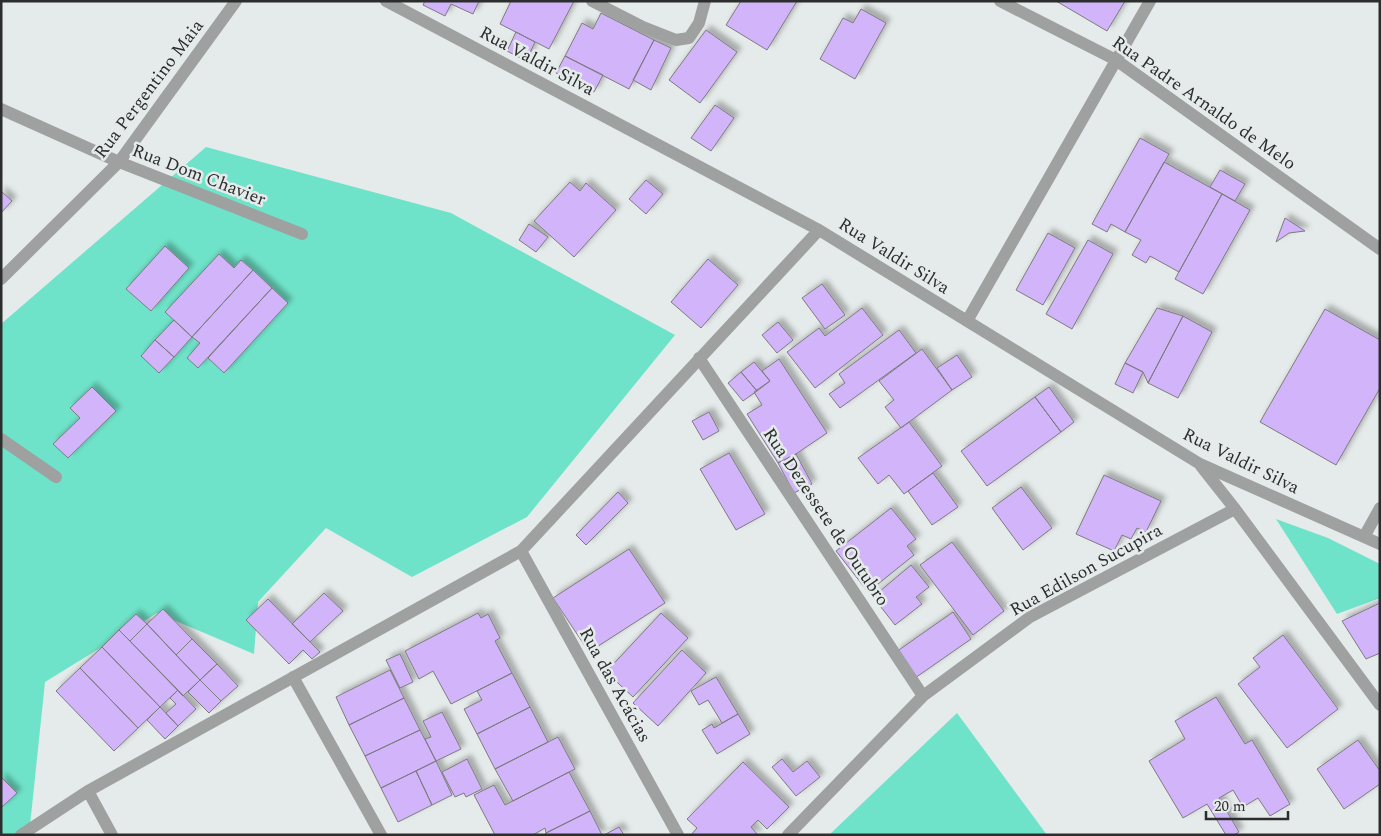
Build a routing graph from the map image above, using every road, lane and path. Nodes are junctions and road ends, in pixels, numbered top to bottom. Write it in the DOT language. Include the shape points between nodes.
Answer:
graph roads {
  1 [pos="236,1"];
  2 [pos="386,1"];
  3 [pos="592,1"];
  4 [pos="704,1"];
  5 [pos="1000,1"];
  6 [pos="1150,1"];
  7 [pos="1116,60"];
  8 [pos="1,109"];
  9 [pos="118,162"];
  10 [pos="819,230"];
  11 [pos="302,234"];
  12 [pos="1380,249"];
  13 [pos="1,279"];
  14 [pos="967,321"];
  15 [pos="699,358"];
  16 [pos="1,439"];
  17 [pos="1200,464"];
  18 [pos="56,477"];
  19 [pos="1380,508"];
  20 [pos="1235,509"];
  21 [pos="1364,537"];
  22 [pos="1380,544"];
  23 [pos="521,551"];
  24 [pos="293,677"];
  25 [pos="923,696"];
  26 [pos="1380,706"];
  27 [pos="88,791"];
  28 [pos="21,835"];
  29 [pos="112,835"];
  30 [pos="381,835"];
  31 [pos="678,835"];
  32 [pos="788,835"];
  1 -- 9 [label="street, Rua Pergentino Maia"];
  2 -- 10 [label="street, Rua Valdir Silva"];
  3 -- 4 [label="street" via="676,40 689,38 699,23"];
  5 -- 7 [label="street, Rua Padre Arnaldo de Melo"];
  6 -- 7 [label="street"];
  7 -- 12 [label="street, Rua Padre Arnaldo de Melo"];
  7 -- 14 [label="street"];
  8 -- 9 [label="street, Rua Dom Chavier"];
  9 -- 11 [label="street, Rua Dom Chavier"];
  9 -- 13 [label="street, Rua Pergentino Maia"];
  10 -- 14 [label="street, Rua Valdir Silva"];
  10 -- 15 [label="street"];
  14 -- 17 [label="street, Rua Valdir Silva"];
  15 -- 23 [label="street"];
  15 -- 25 [label="street, Rua Dezessete de Outubro"];
  16 -- 18 [label="street"];
  17 -- 20 [label="street"];
  17 -- 21 [label="street, Rua Valdir Silva"];
  19 -- 21 [label="street"];
  20 -- 25 [label="street, Rua Edilson Sucupira" via="1030,617"];
  20 -- 26 [label="street"];
  21 -- 22 [label="street, Rua Valdir Silva"];
  23 -- 24 [label="street"];
  23 -- 31 [label="street, Rua das Acácias"];
  24 -- 27 [label="street"];
  24 -- 30 [label="street"];
  25 -- 32 [label="street, Rua Edilson Sucupira"];
  27 -- 28 [label="street"];
  27 -- 29 [label="street"];
}
